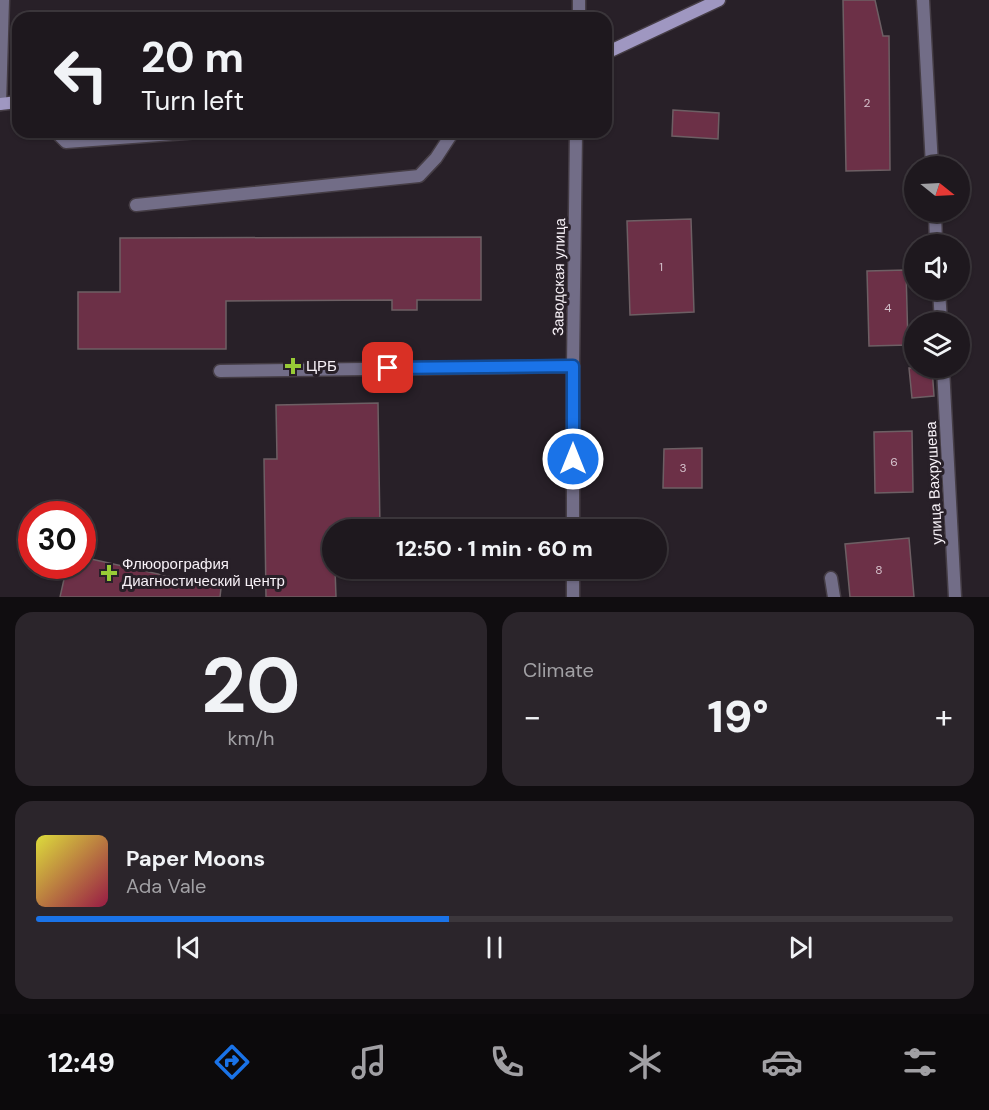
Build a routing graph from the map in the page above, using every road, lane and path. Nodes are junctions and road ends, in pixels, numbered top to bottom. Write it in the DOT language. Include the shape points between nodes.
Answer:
graph roads {
  1 [pos="3,0"];
  2 [pos="719,0"];
  3 [pos="923,0"];
  4 [pos="612,50"];
  5 [pos="0,104"];
  6 [pos="62,138"];
  7 [pos="119,138"];
  8 [pos="449,138"];
  9 [pos="576,138"];
  10 [pos="931,156"];
  11 [pos="135,205"];
  12 [pos="573,366"];
  13 [pos="220,370"];
  14 [pos="944,378"];
  15 [pos="573,519"];
  16 [pos="831,578"];
  17 [pos="573,579"];
  18 [pos="573,597"];
  19 [pos="834,597"];
  20 [pos="956,597"];
  1 -- 5 [label="street"];
  2 -- 4 [label="street"];
  3 -- 10 [label="street"];
  6 -- 7 [label="street" via="66,142"];
  8 -- 11 [label="street" via="419,176"];
  9 -- 12 [label="street, Заводская улица"];
  12 -- 13 [label="street"];
  12 -- 15 [label="street, Заводская улица"];
  14 -- 20 [label="street, улица Вахрушева"];
  16 -- 19 [label="street"];
  17 -- 18 [label="street"];
}
